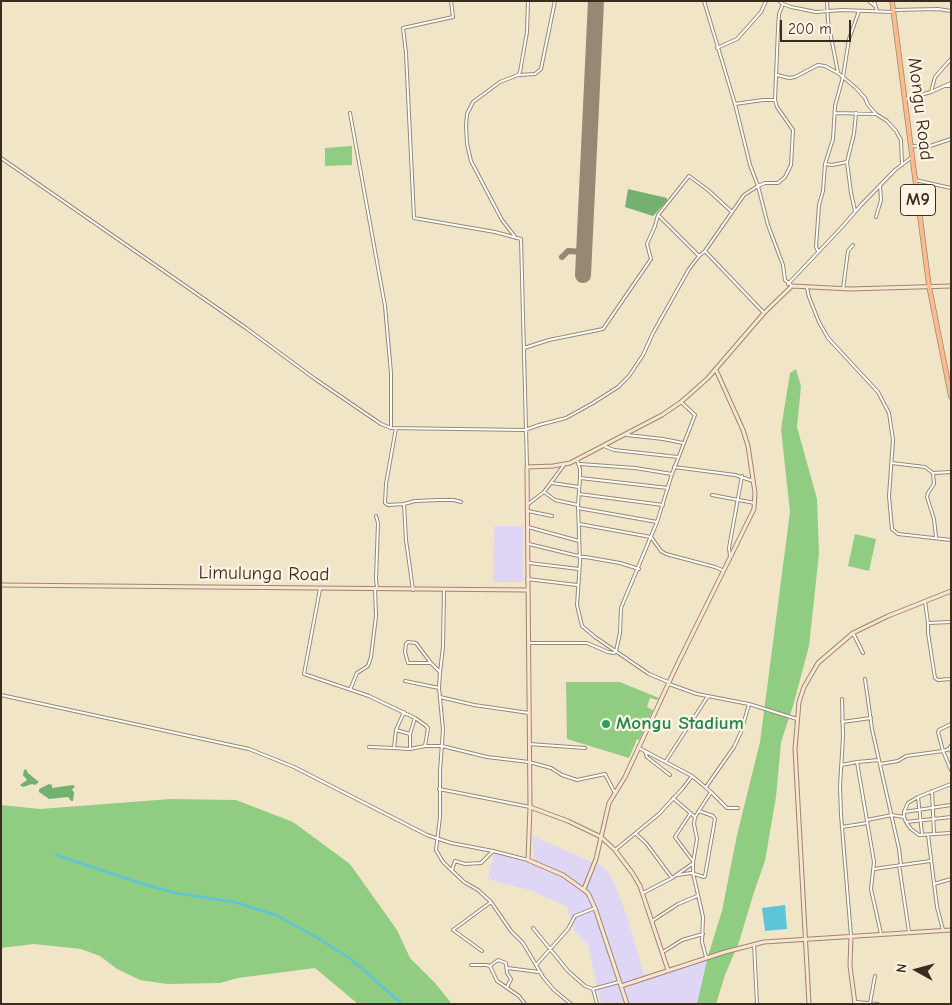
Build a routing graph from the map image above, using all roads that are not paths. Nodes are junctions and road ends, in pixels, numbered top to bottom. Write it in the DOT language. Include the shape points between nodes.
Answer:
graph roads {
  1 [pos="451,1"];
  2 [pos="528,1"];
  3 [pos="556,1"];
  4 [pos="704,1"];
  5 [pos="766,1"];
  6 [pos="779,1"];
  7 [pos="827,1"];
  8 [pos="869,1"];
  9 [pos="874,1"];
  10 [pos="892,1"];
  11 [pos="783,4"];
  12 [pos="875,7"];
  13 [pos="859,10"];
  14 [pos="877,11"];
  15 [pos="893,11"];
  16 [pos="951,11"];
  17 [pos="827,12"];
  18 [pos="717,48"];
  19 [pos="951,59"];
  20 [pos="838,73"];
  21 [pos="518,75"];
  22 [pos="777,75"];
  23 [pos="843,77"];
  24 [pos="951,85"];
  25 [pos="931,92"];
  26 [pos="776,100"];
  27 [pos="905,100"];
  28 [pos="735,104"];
  29 [pos="350,113"];
  30 [pos="835,113"];
  31 [pos="856,114"];
  32 [pos="876,114"];
  33 [pos="951,138"];
  34 [pos="911,146"];
  35 [pos="913,157"];
  36 [pos="1,158"];
  37 [pos="847,162"];
  38 [pos="825,164"];
  39 [pos="902,165"];
  40 [pos="915,180"];
  41 [pos="880,185"];
  42 [pos="758,186"];
  43 [pos="951,188"];
  44 [pos="855,211"];
  45 [pos="732,212"];
  46 [pos="658,215"];
  47 [pos="876,216"];
  48 [pos="516,238"];
  49 [pos="852,245"];
  50 [pos="705,251"];
  51 [pos="818,251"];
  52 [pos="699,256"];
  53 [pos="790,285"];
  54 [pos="807,286"];
  55 [pos="929,286"];
  56 [pos="951,286"];
  57 [pos="843,289"];
  58 [pos="764,313"];
  59 [pos="524,348"];
  60 [pos="716,369"];
  61 [pos="951,397"];
  62 [pos="681,402"];
  63 [pos="391,428"];
  64 [pos="396,428"];
  65 [pos="525,430"];
  66 [pos="624,434"];
  67 [pos="683,443"];
  68 [pos="604,446"];
  69 [pos="678,457"];
  70 [pos="578,462"];
  71 [pos="892,463"];
  72 [pos="564,465"];
  73 [pos="527,466"];
  74 [pos="674,467"];
  75 [pos="951,472"];
  76 [pos="933,473"];
  77 [pos="672,474"];
  78 [pos="742,476"];
  79 [pos="580,478"];
  80 [pos="754,482"];
  81 [pos="551,483"];
  82 [pos="579,488"];
  83 [pos="668,488"];
  84 [pos="544,492"];
  85 [pos="578,494"];
  86 [pos="712,495"];
  87 [pos="738,501"];
  88 [pos="461,502"];
  89 [pos="755,503"];
  90 [pos="404,504"];
  91 [pos="528,505"];
  92 [pos="663,505"];
  93 [pos="578,506"];
  94 [pos="528,512"];
  95 [pos="376,516"];
  96 [pos="552,516"];
  97 [pos="657,522"];
  98 [pos="579,524"];
  99 [pos="528,527"];
  100 [pos="650,537"];
  101 [pos="936,538"];
  102 [pos="951,540"];
  103 [pos="579,541"];
  104 [pos="527,544"];
  105 [pos="580,556"];
  106 [pos="730,556"];
  107 [pos="528,563"];
  108 [pos="579,569"];
  109 [pos="639,569"];
  110 [pos="723,570"];
  111 [pos="527,579"];
  112 [pos="1,585"];
  113 [pos="578,585"];
  114 [pos="320,588"];
  115 [pos="376,589"];
  116 [pos="413,590"];
  117 [pos="444,590"];
  118 [pos="527,590"];
  119 [pos="951,590"];
  120 [pos="925,601"];
  121 [pos="951,622"];
  122 [pos="928,623"];
  123 [pos="853,633"];
  124 [pos="528,643"];
  125 [pos="616,651"];
  126 [pos="863,654"];
  127 [pos="431,663"];
  128 [pos="440,672"];
  129 [pos="865,679"];
  130 [pos="951,679"];
  131 [pos="405,681"];
  132 [pos="669,683"];
  133 [pos="439,688"];
  134 [pos="350,690"];
  135 [pos="1,695"];
  136 [pos="708,696"];
  137 [pos="440,697"];
  138 [pos="842,699"];
  139 [pos="749,704"];
  140 [pos="404,712"];
  141 [pos="529,713"];
  142 [pos="415,718"];
  143 [pos="871,718"];
  144 [pos="797,719"];
  145 [pos="842,722"];
  146 [pos="951,724"];
  147 [pos="396,730"];
  148 [pos="410,734"];
  149 [pos="529,744"];
  150 [pos="951,745"];
  151 [pos="368,746"];
  152 [pos="425,746"];
  153 [pos="442,746"];
  154 [pos="394,748"];
  155 [pos="585,748"];
  156 [pos="639,748"];
  157 [pos="410,749"];
  158 [pos="950,750"];
  159 [pos="645,751"];
  160 [pos="943,751"];
  161 [pos="666,761"];
  162 [pos="529,762"];
  163 [pos="857,762"];
  164 [pos="880,762"];
  165 [pos="841,765"];
  166 [pos="951,770"];
  167 [pos="670,775"];
  168 [pos="692,776"];
  169 [pos="951,784"];
  170 [pos="706,787"];
  171 [pos="439,788"];
  172 [pos="932,791"];
  173 [pos="711,792"];
  174 [pos="614,793"];
  175 [pos="918,797"];
  176 [pos="673,798"];
  177 [pos="951,805"];
  178 [pos="530,807"];
  179 [pos="738,808"];
  180 [pos="932,809"];
  181 [pos="919,810"];
  182 [pos="698,811"];
  183 [pos="904,812"];
  184 [pos="690,814"];
  185 [pos="892,815"];
  186 [pos="695,817"];
  187 [pos="904,817"];
  188 [pos="951,817"];
  189 [pos="933,819"];
  190 [pos="921,820"];
  191 [pos="687,821"];
  192 [pos="867,821"];
  193 [pos="906,822"];
  194 [pos="694,824"];
  195 [pos="842,827"];
  196 [pos="951,833"];
  197 [pos="635,834"];
  198 [pos="922,835"];
  199 [pos="928,835"];
  200 [pos="934,835"];
  201 [pos="601,837"];
  202 [pos="438,839"];
  203 [pos="615,850"];
  204 [pos="492,851"];
  205 [pos="528,860"];
  206 [pos="930,861"];
  207 [pos="693,862"];
  208 [pos="900,865"];
  209 [pos="874,869"];
  210 [pos="452,870"];
  211 [pos="693,873"];
  212 [pos="677,875"];
  213 [pos="672,878"];
  214 [pos="951,879"];
  215 [pos="934,884"];
  216 [pos="584,889"];
  217 [pos="643,893"];
  218 [pos="697,896"];
  219 [pos="491,902"];
  220 [pos="596,908"];
  221 [pos="652,921"];
  222 [pos="533,928"];
  223 [pos="942,930"];
  224 [pos="951,930"];
  225 [pos="910,932"];
  226 [pos="703,934"];
  227 [pos="881,934"];
  228 [pos="850,936"];
  229 [pos="806,939"];
  230 [pos="754,944"];
  231 [pos="550,950"];
  232 [pos="482,951"];
  233 [pos="663,952"];
  234 [pos="706,959"];
  235 [pos="471,965"];
  236 [pos="490,966"];
  237 [pos="535,966"];
  238 [pos="507,968"];
  239 [pos="668,970"];
  240 [pos="539,972"];
  241 [pos="875,976"];
  242 [pos="620,984"];
  243 [pos="507,987"];
  244 [pos="593,989"];
  245 [pos="855,1003"];
  246 [pos="861,1003"];
  247 [pos="870,1003"];
  248 [pos="525,1004"];
  249 [pos="571,1004"];
  250 [pos="597,1004"];
  251 [pos="627,1004"];
  252 [pos="757,1004"];
  253 [pos="809,1004"];
  254 [pos="878,1004"];
  1 -- 48 [label="street" via="453,17 403,28 414,218"];
  2 -- 21 [label="street" via="527,32"];
  3 -- 21 [label="street" via="541,69 535,74"];
  4 -- 18 [label="street"];
  5 -- 18 [label="street" via="761,12 737,39"];
  6 -- 11 [label="street"];
  7 -- 17 [label="street"];
  8 -- 12 [label="street"];
  9 -- 12 [label="street"];
  10 -- 15 [label="main road, Mongu Road / M9"];
  11 -- 17 [label="street"];
  11 -- 22 [label="street" via="779,14"];
  12 -- 14 [label="street"];
  13 -- 14 [label="street"];
  13 -- 17 [label="street"];
  13 -- 23 [label="street" via="849,39"];
  14 -- 15 [label="street"];
  15 -- 16 [label="street"];
  15 -- 27 [label="main road, Mongu Road / M9"];
  17 -- 20 [label="street"];
  18 -- 28 [label="street"];
  19 -- 25 [label="street" via="935,77"];
  20 -- 22 [label="street" via="818,64 794,77"];
  20 -- 23 [label="street"];
  21 -- 48 [label="street" via="500,82 473,102 468,110 466,126 471,161 502,220"];
  22 -- 26 [label="street"];
  23 -- 30 [label="street"];
  23 -- 32 [label="street"];
  24 -- 25 [label="street"];
  25 -- 27 [label="street"];
  26 -- 28 [label="street"];
  26 -- 42 [label="street" via="777,107 793,130 790,165 778,183"];
  27 -- 34 [label="main road, Mongu Road / M9"];
  28 -- 42 [label="street"];
  29 -- 63 [label="street" via="385,306"];
  30 -- 31 [label="street"];
  30 -- 38 [label="street" via="833,139"];
  31 -- 32 [label="street"];
  31 -- 37 [label="street"];
  32 -- 39 [label="street" via="899,136"];
  33 -- 34 [label="street" via="927,146"];
  34 -- 35 [label="main road, Mongu Road / M9"];
  35 -- 39 [label="street"];
  35 -- 40 [label="main road, Mongu Road / M9"];
  36 -- 63 [label="street" via="315,379"];
  37 -- 38 [label="street"];
  37 -- 44 [label="street"];
  38 -- 51 [label="street" via="818,212"];
  39 -- 41 [label="street"];
  40 -- 43 [label="street"];
  40 -- 55 [label="main road, Mongu Road / M9"];
  41 -- 44 [label="street"];
  41 -- 47 [label="street" via="881,200"];
  42 -- 45 [label="street" via="744,195"];
  42 -- 53 [label="street" via="785,280"];
  44 -- 51 [label="street"];
  45 -- 46 [label="street" via="689,176"];
  45 -- 50 [label="street"];
  46 -- 52 [label="street"];
  46 -- 59 [label="street" via="647,244 652,259 603,329 542,341"];
  48 -- 59 [label="street" via="521,239"];
  49 -- 57 [label="street" via="848,251"];
  50 -- 52 [label="street"];
  50 -- 58 [label="street"];
  51 -- 53 [label="street"];
  52 -- 65 [label="street" via="629,376 566,418"];
  53 -- 54 [label="main road"];
  53 -- 58 [label="main road"];
  54 -- 57 [label="main road"];
  54 -- 71 [label="street" via="812,306 828,338 882,397 891,420"];
  55 -- 56 [label="main road"];
  55 -- 57 [label="main road"];
  55 -- 61 [label="main road, Mongu Road / M9"];
  58 -- 60 [label="main road"];
  59 -- 65 [label="street"];
  60 -- 62 [label="main road"];
  60 -- 80 [label="main road" via="745,437"];
  62 -- 66 [label="main road"];
  62 -- 67 [label="street" via="695,415"];
  63 -- 64 [label="street"];
  64 -- 65 [label="street"];
  64 -- 90 [label="street" via="385,503"];
  65 -- 73 [label="street"];
  66 -- 67 [label="street"];
  66 -- 68 [label="main road"];
  67 -- 69 [label="street"];
  68 -- 69 [label="street"];
  68 -- 70 [label="main road"];
  69 -- 74 [label="street"];
  70 -- 72 [label="main road"];
  70 -- 77 [label="street"];
  70 -- 79 [label="street"];
  71 -- 76 [label="street" via="925,467"];
  71 -- 101 [label="street" via="889,496 892,530 898,534"];
  72 -- 73 [label="main road"];
  72 -- 81 [label="street"];
  73 -- 91 [label="main road"];
  74 -- 77 [label="street"];
  74 -- 78 [label="street"];
  75 -- 76 [label="street"];
  76 -- 101 [label="street" via="934,484 927,498"];
  77 -- 83 [label="street"];
  78 -- 80 [label="street"];
  78 -- 87 [label="street"];
  79 -- 82 [label="street"];
  79 -- 83 [label="street"];
  80 -- 89 [label="main road"];
  81 -- 82 [label="street"];
  81 -- 84 [label="street"];
  82 -- 85 [label="street"];
  83 -- 92 [label="street"];
  84 -- 91 [label="street"];
  84 -- 93 [label="street" via="555,500"];
  85 -- 92 [label="street"];
  85 -- 93 [label="street"];
  86 -- 87 [label="street"];
  87 -- 89 [label="street"];
  87 -- 106 [label="street"];
  88 -- 90 [label="street" via="439,500"];
  89 -- 106 [label="main road" via="752,516"];
  90 -- 116 [label="street"];
  91 -- 94 [label="main road"];
  92 -- 97 [label="street"];
  93 -- 97 [label="street"];
  93 -- 98 [label="street"];
  94 -- 96 [label="street"];
  94 -- 99 [label="main road"];
  95 -- 115 [label="street"];
  97 -- 100 [label="street"];
  98 -- 100 [label="street"];
  98 -- 103 [label="street"];
  99 -- 103 [label="street"];
  99 -- 104 [label="main road"];
  100 -- 109 [label="street"];
  100 -- 110 [label="street" via="666,554"];
  101 -- 102 [label="street"];
  103 -- 105 [label="street"];
  104 -- 105 [label="street"];
  104 -- 107 [label="main road"];
  105 -- 108 [label="street"];
  105 -- 109 [label="street"];
  106 -- 110 [label="main road"];
  107 -- 108 [label="street"];
  107 -- 111 [label="main road"];
  108 -- 113 [label="street"];
  109 -- 125 [label="street" via="621,608"];
  110 -- 132 [label="main road"];
  111 -- 113 [label="street"];
  111 -- 118 [label="main road"];
  112 -- 114 [label="main road, Limulunga Road"];
  113 -- 125 [label="street" via="578,612 582,626"];
  114 -- 115 [label="main road, Limulunga Road"];
  114 -- 134 [label="street" via="304,674"];
  115 -- 116 [label="main road, Limulunga Road"];
  115 -- 134 [label="street" via="371,657 368,666 357,673"];
  116 -- 117 [label="main road, Limulunga Road"];
  117 -- 118 [label="main road, Limulunga Road"];
  117 -- 128 [label="street"];
  118 -- 124 [label="main road"];
  119 -- 120 [label="main road"];
  120 -- 122 [label="street"];
  120 -- 123 [label="main road"];
  121 -- 122 [label="street"];
  122 -- 130 [label="street" via="935,678"];
  123 -- 126 [label="street"];
  123 -- 144 [label="main road" via="824,657 809,676 799,702"];
  124 -- 125 [label="street" via="587,643 608,652"];
  124 -- 141 [label="main road"];
  125 -- 132 [label="street" via="649,674"];
  127 -- 127 [label="street" via="416,644 406,644 408,663"];
  127 -- 128 [label="street"];
  128 -- 133 [label="street"];
  129 -- 143 [label="street"];
  131 -- 133 [label="street"];
  132 -- 136 [label="street"];
  132 -- 156 [label="main road"];
  133 -- 137 [label="street"];
  134 -- 140 [label="street"];
  135 -- 202 [label="street" via="249,749 294,767"];
  136 -- 139 [label="street"];
  136 -- 161 [label="street"];
  137 -- 141 [label="street"];
  137 -- 153 [label="street"];
  138 -- 145 [label="street"];
  139 -- 144 [label="street"];
  139 -- 170 [label="street" via="734,747"];
  140 -- 142 [label="street"];
  140 -- 147 [label="street"];
  141 -- 149 [label="main road"];
  142 -- 148 [label="street"];
  142 -- 152 [label="street" via="428,728"];
  143 -- 145 [label="street"];
  143 -- 164 [label="street"];
  144 -- 229 [label="main road" via="795,759"];
  145 -- 165 [label="street"];
  146 -- 160 [label="street" via="938,731"];
  147 -- 148 [label="street"];
  147 -- 154 [label="street"];
  148 -- 157 [label="street"];
  149 -- 155 [label="street"];
  149 -- 162 [label="main road"];
  150 -- 158 [label="street"];
  151 -- 154 [label="street"];
  152 -- 153 [label="street"];
  152 -- 157 [label="street"];
  153 -- 162 [label="street" via="486,757"];
  153 -- 171 [label="street"];
  154 -- 157 [label="street"];
  156 -- 159 [label="street"];
  156 -- 174 [label="main road"];
  158 -- 160 [label="street"];
  159 -- 161 [label="street"];
  159 -- 167 [label="street" via="647,757"];
  160 -- 164 [label="street"];
  160 -- 166 [label="street"];
  161 -- 168 [label="street"];
  162 -- 174 [label="street" via="553,768 577,780 605,774"];
  162 -- 178 [label="main road"];
  163 -- 164 [label="street"];
  163 -- 165 [label="street"];
  163 -- 192 [label="street"];
  164 -- 185 [label="street"];
  165 -- 195 [label="street"];
  168 -- 170 [label="street"];
  168 -- 176 [label="street"];
  169 -- 172 [label="street"];
  170 -- 173 [label="street"];
  171 -- 178 [label="street"];
  171 -- 202 [label="street"];
  172 -- 175 [label="street"];
  172 -- 180 [label="street"];
  173 -- 179 [label="street" via="727,808"];
  173 -- 182 [label="street"];
  174 -- 201 [label="main road"];
  175 -- 181 [label="street"];
  175 -- 183 [label="street" via="908,803"];
  176 -- 184 [label="street"];
  176 -- 197 [label="street"];
  177 -- 180 [label="street"];
  178 -- 201 [label="main road"];
  178 -- 205 [label="main road"];
  180 -- 181 [label="street"];
  180 -- 189 [label="street"];
  181 -- 183 [label="street"];
  181 -- 190 [label="street"];
  182 -- 186 [label="street"];
  182 -- 211 [label="street" via="713,816 715,822 705,876"];
  183 -- 187 [label="street"];
  184 -- 186 [label="street"];
  184 -- 191 [label="street"];
  185 -- 187 [label="street"];
  185 -- 192 [label="street"];
  185 -- 208 [label="street"];
  186 -- 194 [label="street"];
  187 -- 193 [label="street"];
  188 -- 189 [label="street"];
  189 -- 190 [label="street"];
  189 -- 200 [label="street"];
  190 -- 193 [label="street"];
  190 -- 198 [label="street"];
  191 -- 194 [label="street"];
  191 -- 207 [label="street" via="675,837"];
  192 -- 195 [label="street"];
  192 -- 209 [label="street"];
  193 -- 198 [label="street"];
  194 -- 207 [label="street" via="697,839"];
  195 -- 228 [label="street"];
  196 -- 200 [label="street"];
  197 -- 203 [label="street"];
  197 -- 213 [label="street" via="644,840"];
  198 -- 199 [label="street"];
  199 -- 200 [label="street"];
  199 -- 206 [label="street"];
  201 -- 203 [label="main road"];
  201 -- 216 [label="main road"];
  202 -- 204 [label="street"];
  202 -- 210 [label="street" via="436,850 440,859"];
  203 -- 217 [label="main road"];
  204 -- 205 [label="street"];
  204 -- 210 [label="street" via="480,863 456,861"];
  205 -- 216 [label="main road" via="563,875"];
  206 -- 208 [label="street"];
  206 -- 215 [label="street"];
  207 -- 211 [label="street"];
  207 -- 212 [label="street"];
  208 -- 209 [label="street"];
  208 -- 225 [label="street"];
  209 -- 227 [label="street" via="871,890"];
  210 -- 219 [label="street"];
  211 -- 212 [label="street"];
  211 -- 218 [label="street"];
  212 -- 213 [label="street"];
  213 -- 217 [label="street"];
  214 -- 215 [label="street"];
  215 -- 223 [label="street"];
  216 -- 220 [label="main road"];
  217 -- 221 [label="main road"];
  218 -- 221 [label="street"];
  218 -- 226 [label="street" via="703,917"];
  219 -- 232 [label="street" via="453,930"];
  219 -- 237 [label="street"];
  220 -- 231 [label="street" via="575,916"];
  220 -- 242 [label="main road"];
  221 -- 233 [label="main road"];
  222 -- 231 [label="street"];
  223 -- 224 [label="main road"];
  223 -- 225 [label="main road"];
  225 -- 227 [label="main road"];
  226 -- 233 [label="street" via="682,940"];
  226 -- 234 [label="street"];
  227 -- 228 [label="main road"];
  228 -- 229 [label="main road"];
  228 -- 245 [label="main road"];
  229 -- 230 [label="main road"];
  229 -- 253 [label="main road"];
  230 -- 234 [label="main road"];
  230 -- 252 [label="street"];
  231 -- 237 [label="street"];
  231 -- 244 [label="street" via="572,975"];
  233 -- 239 [label="main road"];
  234 -- 239 [label="main road"];
  235 -- 236 [label="street"];
  236 -- 238 [label="street" via="498,960 506,963"];
  236 -- 243 [label="street" via="497,981"];
  237 -- 240 [label="street"];
  238 -- 240 [label="street"];
  238 -- 243 [label="street" via="511,979"];
  239 -- 242 [label="main road"];
  240 -- 249 [label="street"];
  241 -- 247 [label="street"];
  242 -- 244 [label="street"];
  242 -- 251 [label="main road"];
  243 -- 248 [label="street"];
  244 -- 250 [label="street"];
  245 -- 246 [label="street"];
  246 -- 247 [label="street"];
  247 -- 254 [label="street"];
}
